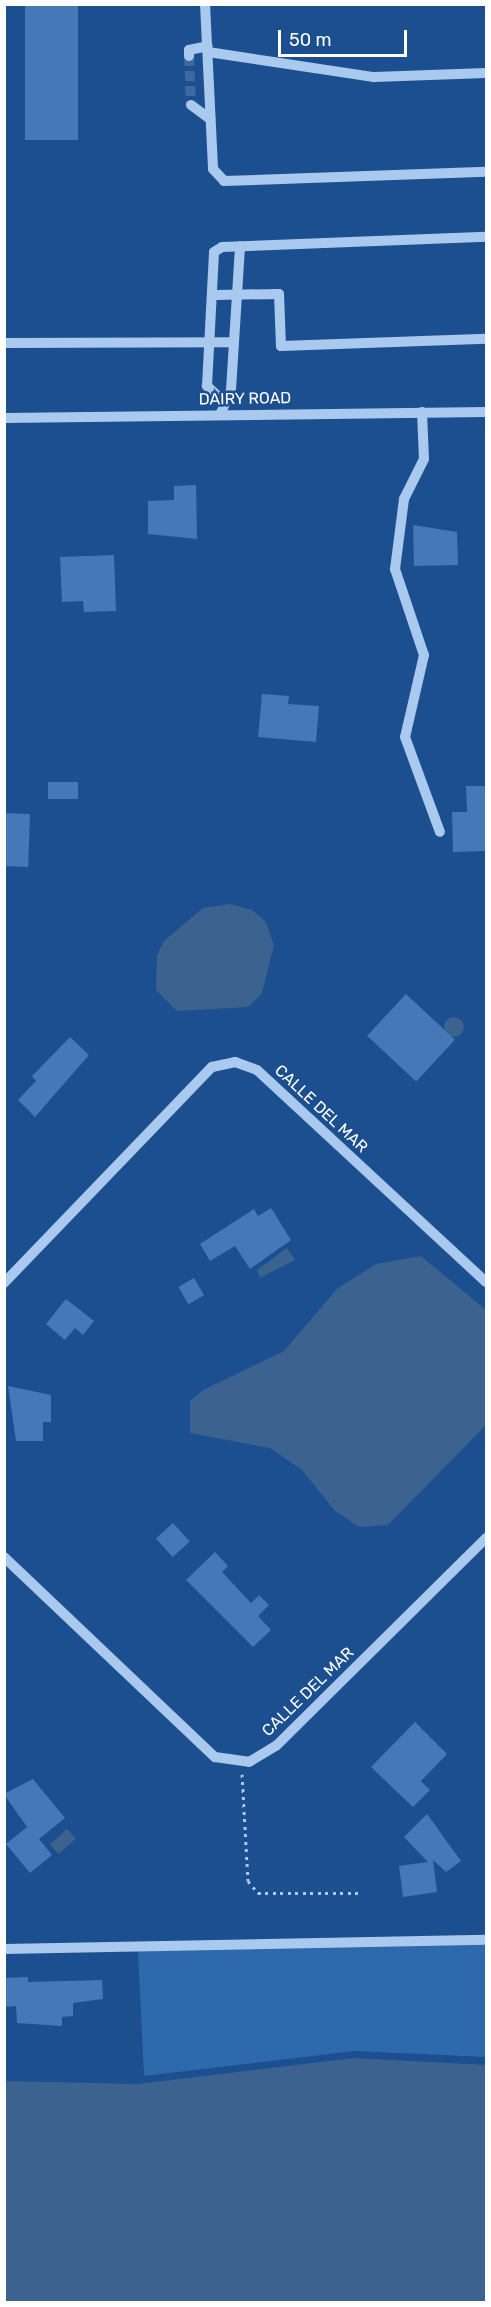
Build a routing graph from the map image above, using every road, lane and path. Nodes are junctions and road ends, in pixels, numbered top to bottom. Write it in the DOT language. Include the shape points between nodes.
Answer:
graph roads {
  1 [pos="205,4"];
  2 [pos="208,49"];
  3 [pos="189,56"];
  4 [pos="486,73"];
  5 [pos="191,105"];
  6 [pos="210,119"];
  7 [pos="486,172"];
  8 [pos="486,237"];
  9 [pos="240,246"];
  10 [pos="237,294"];
  11 [pos="215,295"];
  12 [pos="486,339"];
  13 [pos="207,342"];
  14 [pos="234,342"];
  15 [pos="4,343"];
  16 [pos="222,400"];
  17 [pos="422,412"];
  18 [pos="486,412"];
  19 [pos="220,415"];
  20 [pos="4,418"];
  21 [pos="440,832"];
  22 [pos="4,1282"];
  23 [pos="486,1282"];
  24 [pos="486,1538"];
  25 [pos="4,1557"];
  26 [pos="241,1762"];
  27 [pos="362,1893"];
  28 [pos="486,1940"];
  29 [pos="4,1949"];
  1 -- 2 [label="street"];
  2 -- 3 [label="street" via="189,50"];
  2 -- 4 [label="street" via="374,77"];
  2 -- 6 [label="street"];
  5 -- 6 [label="street"];
  6 -- 7 [label="street" via="213,169 224,182"];
  8 -- 9 [label="street"];
  9 -- 10 [label="street"];
  9 -- 11 [label="street" via="214,252"];
  10 -- 11 [label="street"];
  10 -- 12 [label="street" via="279,294 281,346"];
  10 -- 14 [label="street"];
  11 -- 13 [label="street"];
  13 -- 14 [label="street"];
  13 -- 15 [label="street"];
  13 -- 16 [label="street" via="207,390"];
  14 -- 16 [label="street" via="231,390"];
  16 -- 19 [label="street"];
  17 -- 18 [label="street, DAIRY ROAD"];
  17 -- 19 [label="street, DAIRY ROAD"];
  17 -- 21 [label="street" via="424,459 404,499 395,568 424,656 405,737"];
  19 -- 20 [label="street, DAIRY ROAD"];
  22 -- 23 [label="street, CALLE DEL MAR" via="212,1067 236,1062 257,1070"];
  24 -- 26 [label="street, CALLE DEL MAR" via="276,1746"];
  25 -- 26 [label="street" via="215,1757"];
  26 -- 27 [label="path" via="248,1881 258,1893"];
  28 -- 29 [label="street"];
}
